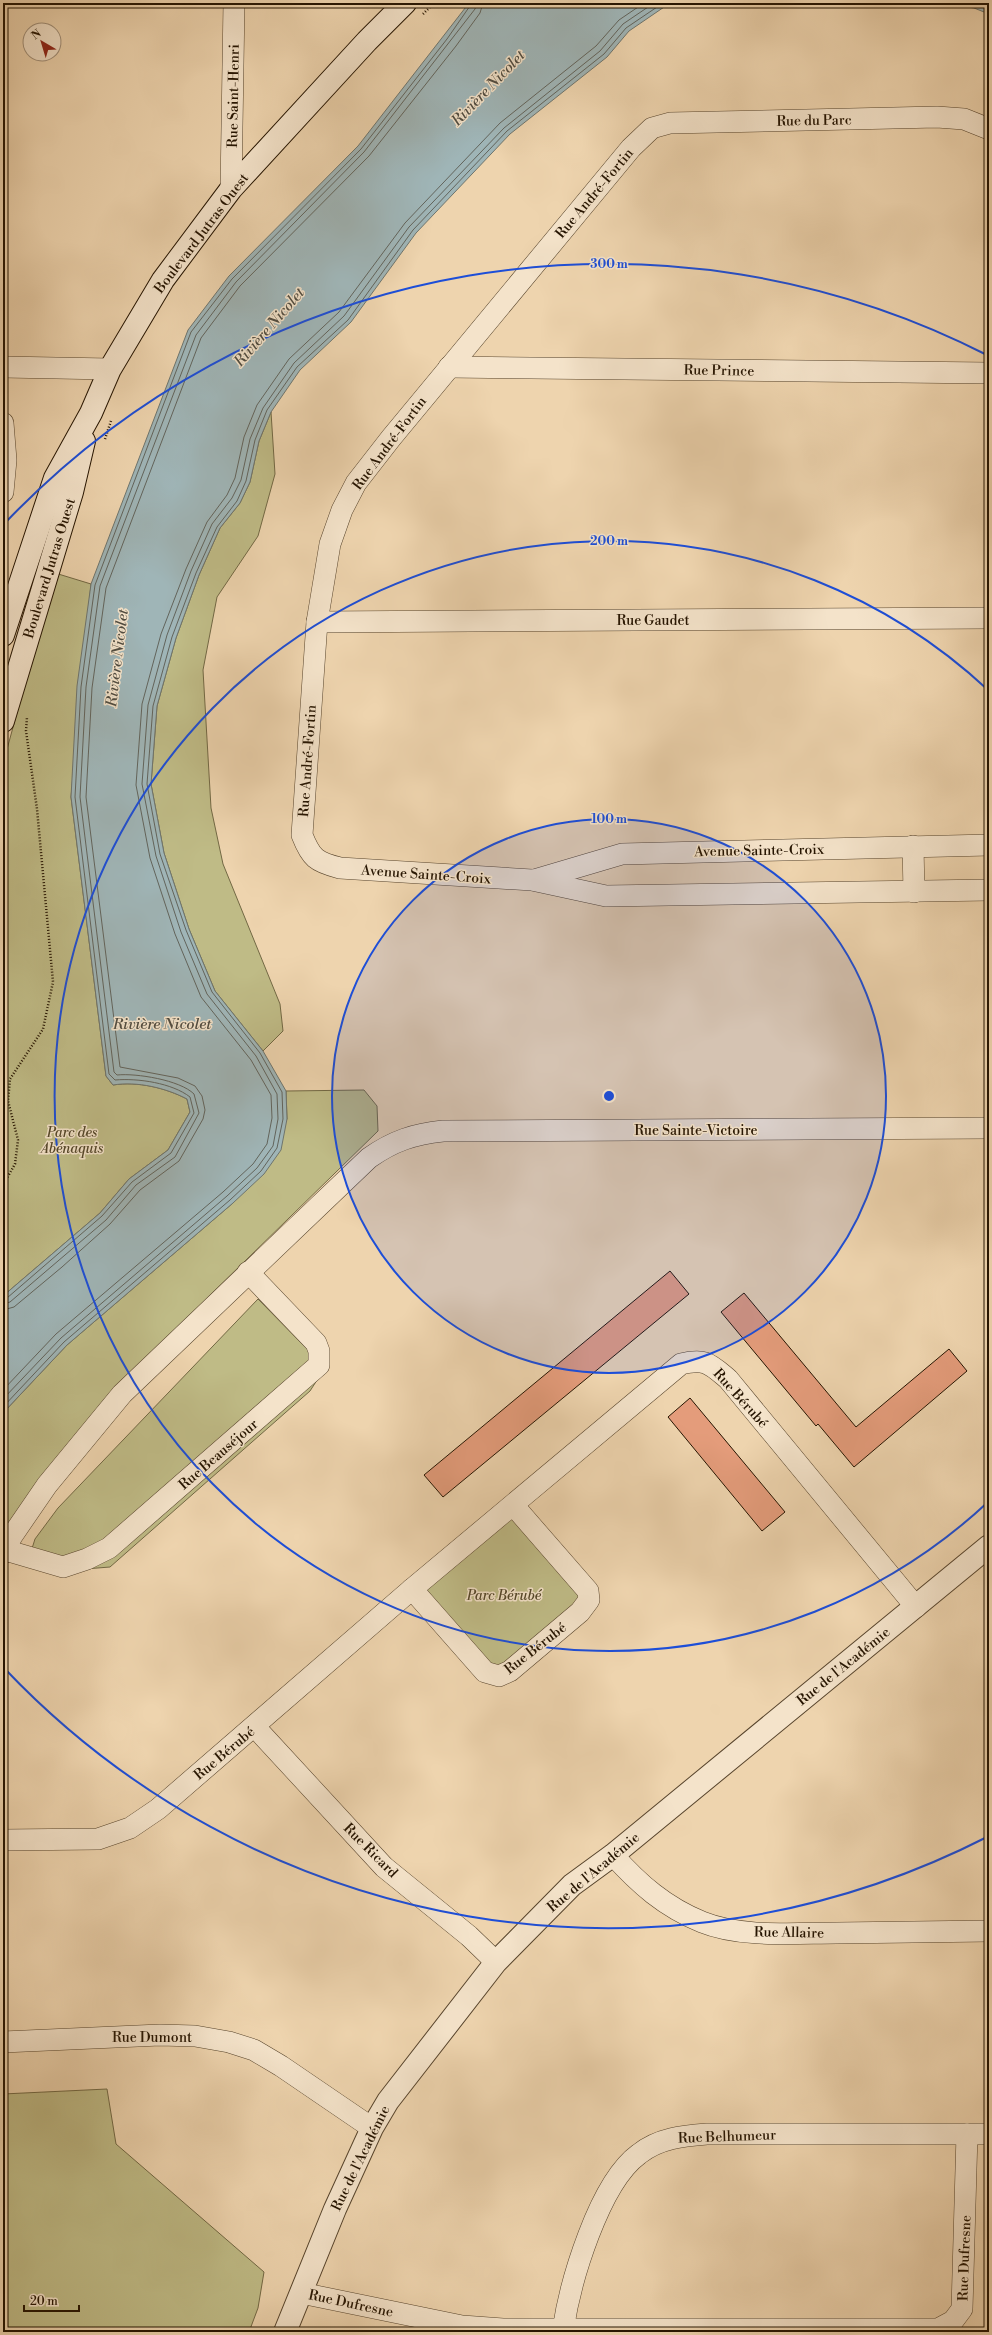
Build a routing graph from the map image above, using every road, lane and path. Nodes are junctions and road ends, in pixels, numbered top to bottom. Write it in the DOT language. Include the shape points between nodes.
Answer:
graph roads {
  1 [pos="234,3"];
  2 [pos="434,3"];
  3 [pos="412,11"];
  4 [pos="989,129"];
  5 [pos="641,138"];
  6 [pos="231,189"];
  7 [pos="3,367"];
  8 [pos="110,368"];
  9 [pos="448,368"];
  10 [pos="989,373"];
  11 [pos="91,413"];
  12 [pos="113,415"];
  13 [pos="3,423"];
  14 [pos="103,443"];
  15 [pos="3,492"];
  16 [pos="989,618"];
  17 [pos="317,622"];
  18 [pos="3,635"];
  19 [pos="27,712"];
  20 [pos="3,721"];
  21 [pos="989,845"];
  22 [pos="913,846"];
  23 [pos="320,863"];
  24 [pos="532,880"];
  25 [pos="989,890"];
  26 [pos="914,892"];
  27 [pos="989,1128"];
  28 [pos="403,1139"];
  29 [pos="3,1185"];
  30 [pos="248,1272"];
  31 [pos="514,1506"];
  32 [pos="989,1546"];
  33 [pos="4,1551"];
  34 [pos="412,1589"];
  35 [pos="916,1607"];
  36 [pos="255,1727"];
  37 [pos="3,1840"];
  38 [pos="613,1855"];
  39 [pos="989,1931"];
  40 [pos="496,1962"];
  41 [pos="3,2042"];
  42 [pos="372,2128"];
  43 [pos="967,2134"];
  44 [pos="989,2134"];
  45 [pos="301,2293"];
  46 [pos="564,2330"];
  47 [pos="286,2332"];
  1 -- 6 [label="street, Rue Saint-Henri"];
  2 -- 3 [label="path"];
  3 -- 6 [label="main road, Boulevard Jutras Ouest" via="367,40"];
  4 -- 5 [label="street, Rue du Parc" via="964,120 937,117 670,123 652,128"];
  5 -- 9 [label="street, Rue André-Fortin"];
  6 -- 8 [label="main road, Boulevard Jutras Ouest" via="163,280"];
  7 -- 8 [label="street"];
  8 -- 11 [label="main road, Boulevard Jutras Ouest"];
  9 -- 10 [label="street, Rue Prince"];
  9 -- 17 [label="street, Rue André-Fortin" via="356,483 342,510 330,544"];
  11 -- 18 [label="main road, Boulevard Jutras Ouest" via="55,478"];
  11 -- 20 [label="main road, Boulevard Jutras Ouest" via="72,492"];
  12 -- 14 [label="path"];
  13 -- 15 [label="street" via="6,460"];
  16 -- 17 [label="street, Rue Gaudet"];
  17 -- 23 [label="street, Rue André-Fortin" via="302,835 308,852"];
  19 -- 29 [label="path" via="26,731 37,809 52,982 43,1029 10,1079 8,1101 18,1140 15,1164"];
  21 -- 22 [label="street, Avenue Sainte-Croix"];
  22 -- 24 [label="street, Avenue Sainte-Croix" via="622,854"];
  22 -- 26 [label="street"];
  23 -- 24 [label="street, Avenue Sainte-Croix" via="340,868"];
  24 -- 26 [label="street, Avenue Sainte-Croix" via="606,896"];
  25 -- 26 [label="street, Avenue Sainte-Croix"];
  27 -- 28 [label="street, Rue Sainte-Victoire" via="443,1131"];
  28 -- 30 [label="street, Rue Beauséjour" via="388,1145 369,1158"];
  30 -- 33 [label="street, Rue Beauséjour" via="122,1394 47,1485"];
  30 -- 33 [label="street, Rue Beauséjour" via="316,1343 319,1365 109,1548 63,1567"];
  31 -- 34 [label="street, Rue Bérubé"];
  31 -- 34 [label="street, Rue Bérubé" via="588,1591 589,1600 580,1612 510,1671 499,1676 485,1672"];
  31 -- 35 [label="street, Rue Bérubé" via="681,1364 697,1360 712,1366 728,1380"];
  32 -- 35 [label="main road, Rue de l'Académie"];
  34 -- 36 [label="street, Rue Bérubé"];
  35 -- 38 [label="main road, Rue de l'Académie"];
  36 -- 37 [label="street, Rue Bérubé" via="158,1809 130,1828 98,1839"];
  36 -- 40 [label="street, Rue Ricard" via="384,1867 469,1936"];
  38 -- 39 [label="street, Rue Allaire" via="657,1898 703,1922 727,1928 791,1934"];
  38 -- 40 [label="main road, Rue de l'Académie" via="572,1885"];
  40 -- 42 [label="main road, Rue de l'Académie" via="388,2101"];
  41 -- 42 [label="street, Rue Dumont" via="160,2034 195,2036 229,2042 254,2050 281,2066"];
  42 -- 45 [label="main road, Rue de l'Académie"];
  43 -- 44 [label="street, Rue Belhumeur"];
  43 -- 46 [label="street, Rue Belhumeur" via="707,2134 672,2137 654,2145 638,2154 624,2168 597,2216 575,2275"];
  43 -- 46 [label="street, Rue Dufresne" via="962,2309 953,2321 938,2329"];
  45 -- 46 [label="street, Rue Dufresne" via="462,2326"];
  45 -- 47 [label="main road, Rue de l'Académie"];
}
